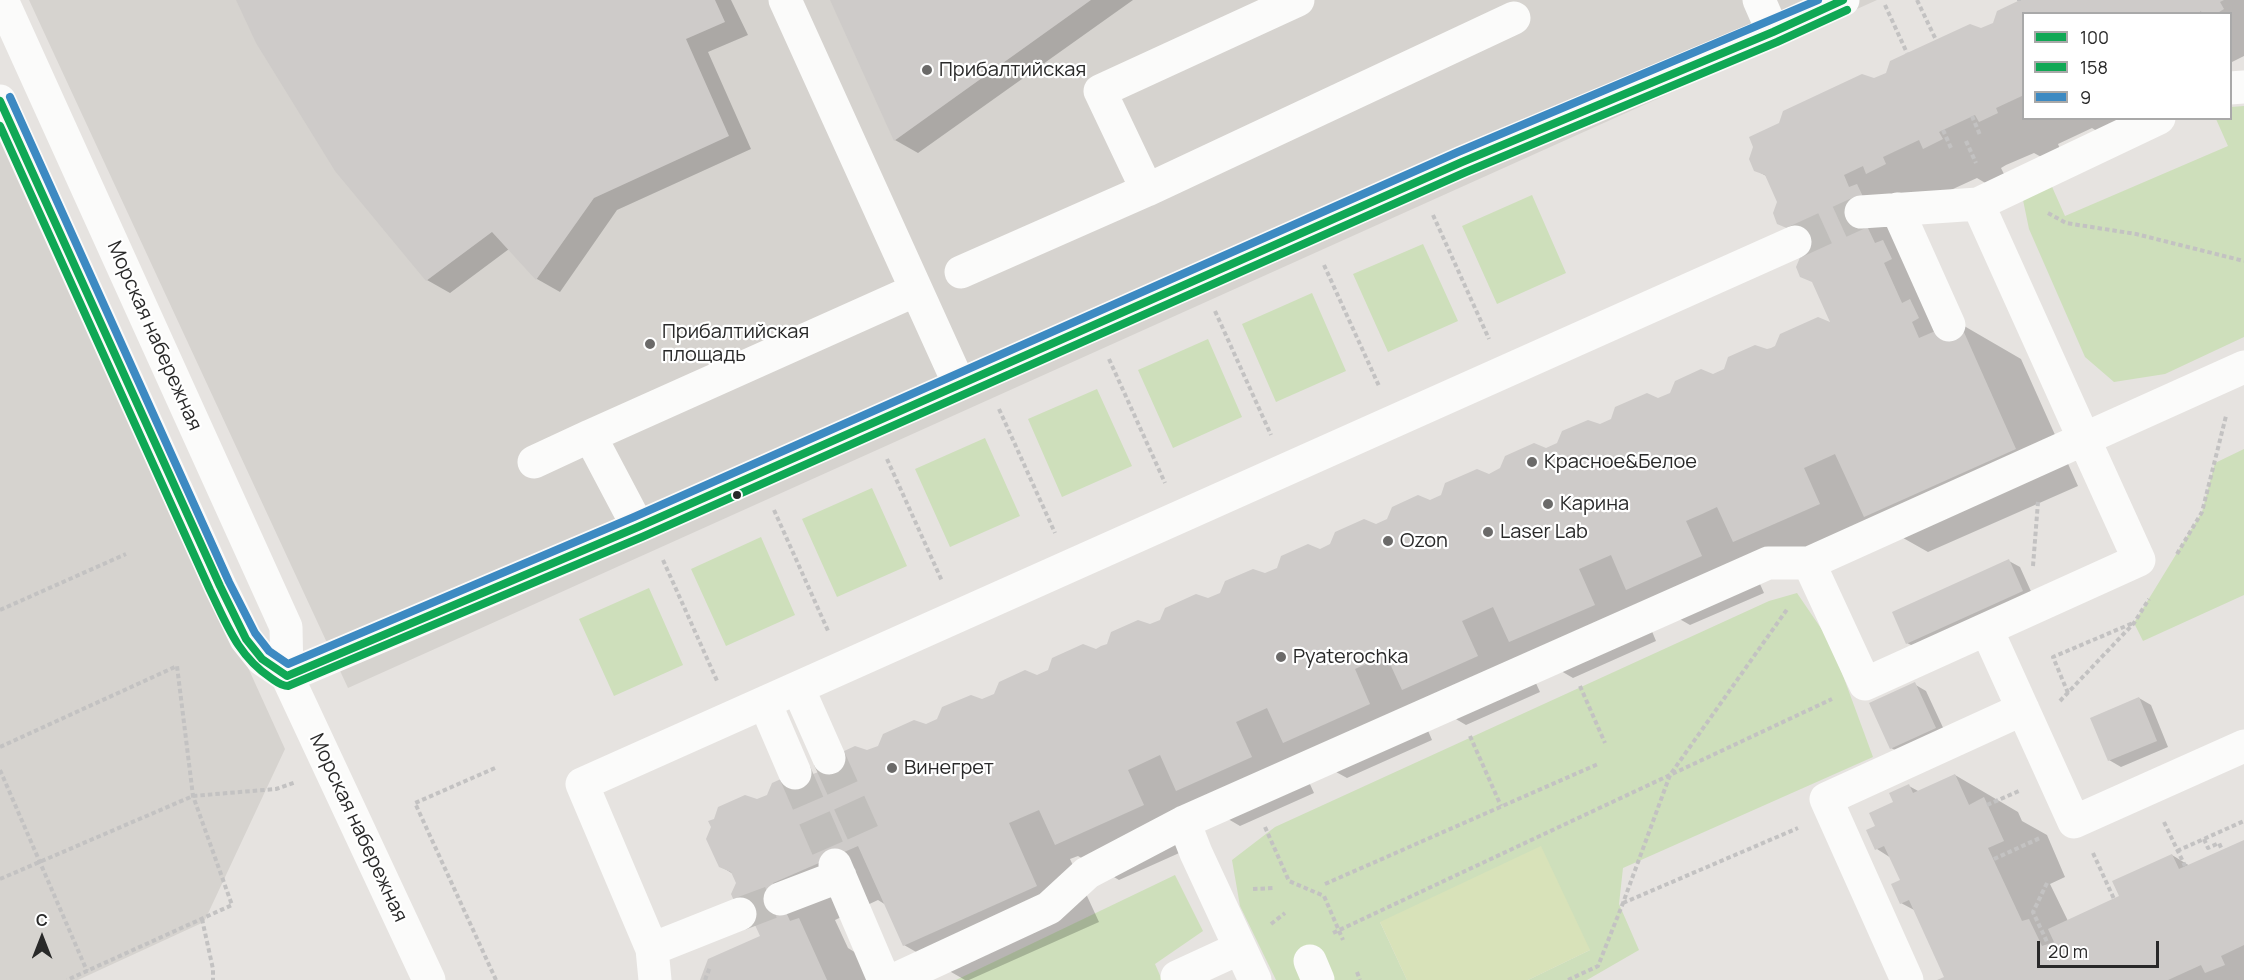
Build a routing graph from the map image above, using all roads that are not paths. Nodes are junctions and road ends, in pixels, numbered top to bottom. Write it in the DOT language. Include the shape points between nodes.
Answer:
graph roads {
  1 [pos="2,0"];
  2 [pos="785,0"];
  3 [pos="1298,0"];
  4 [pos="1759,0"];
  5 [pos="1843,0"];
  6 [pos="1514,18"];
  7 [pos="1773,32"];
  8 [pos="0,101"];
  9 [pos="2155,120"];
  10 [pos="1147,190"];
  11 [pos="1978,204"];
  12 [pos="1897,209"];
  13 [pos="1861,212"];
  14 [pos="1795,242"];
  15 [pos="961,272"];
  16 [pos="916,290"];
  17 [pos="1949,325"];
  18 [pos="2244,367"];
  19 [pos="959,384"];
  20 [pos="590,436"];
  21 [pos="2084,439"];
  22 [pos="534,462"];
  23 [pos="638,527"];
  24 [pos="1811,568"];
  25 [pos="1987,630"];
  26 [pos="287,676"];
  27 [pos="798,688"];
  28 [pos="765,703"];
  29 [pos="2023,710"];
  30 [pos="2244,746"];
  31 [pos="829,758"];
  32 [pos="795,773"];
  33 [pos="1184,822"];
  34 [pos="780,899"];
  35 [pos="740,914"];
  36 [pos="1240,948"];
  37 [pos="654,964"];
  38 [pos="1177,977"];
  39 [pos="429,980"];
  40 [pos="884,980"];
  41 [pos="894,980"];
  42 [pos="1255,980"];
  43 [pos="1907,980"];
  1 -- 26 [label="street, Морская набережная" via="286,627"];
  2 -- 16 [label="street"];
  3 -- 10 [label="street" via="1100,91"];
  4 -- 7 [label="street"];
  5 -- 7 [label="street"];
  6 -- 10 [label="street"];
  7 -- 19 [label="street" via="1462,162"];
  8 -- 26 [label="street" via="241,628 262,659"];
  9 -- 11 [label="street"];
  10 -- 15 [label="street"];
  11 -- 12 [label="street"];
  11 -- 21 [label="street"];
  12 -- 13 [label="street"];
  12 -- 17 [label="street"];
  14 -- 27 [label="street"];
  16 -- 19 [label="street"];
  16 -- 20 [label="street"];
  18 -- 21 [label="street"];
  19 -- 23 [label="street"];
  20 -- 22 [label="street"];
  20 -- 23 [label="street"];
  21 -- 24 [label="street"];
  21 -- 25 [label="street" via="2139,561"];
  23 -- 26 [label="street"];
  24 -- 25 [label="street" via="1865,684"];
  24 -- 33 [label="street" via="1768,562"];
  25 -- 29 [label="street"];
  26 -- 39 [label="street, Морская набережная"];
  27 -- 28 [label="street"];
  27 -- 31 [label="street"];
  28 -- 32 [label="street"];
  28 -- 37 [label="street" via="582,784"];
  29 -- 30 [label="street" via="2076,821"];
  29 -- 43 [label="street" via="1826,799"];
  33 -- 36 [label="street"];
  33 -- 41 [label="street" via="1087,873 1049,908"];
  34 -- 40 [label="street" via="837,871"];
  35 -- 37 [label="street"];
  36 -- 38 [label="street"];
  36 -- 42 [label="street"];
}
